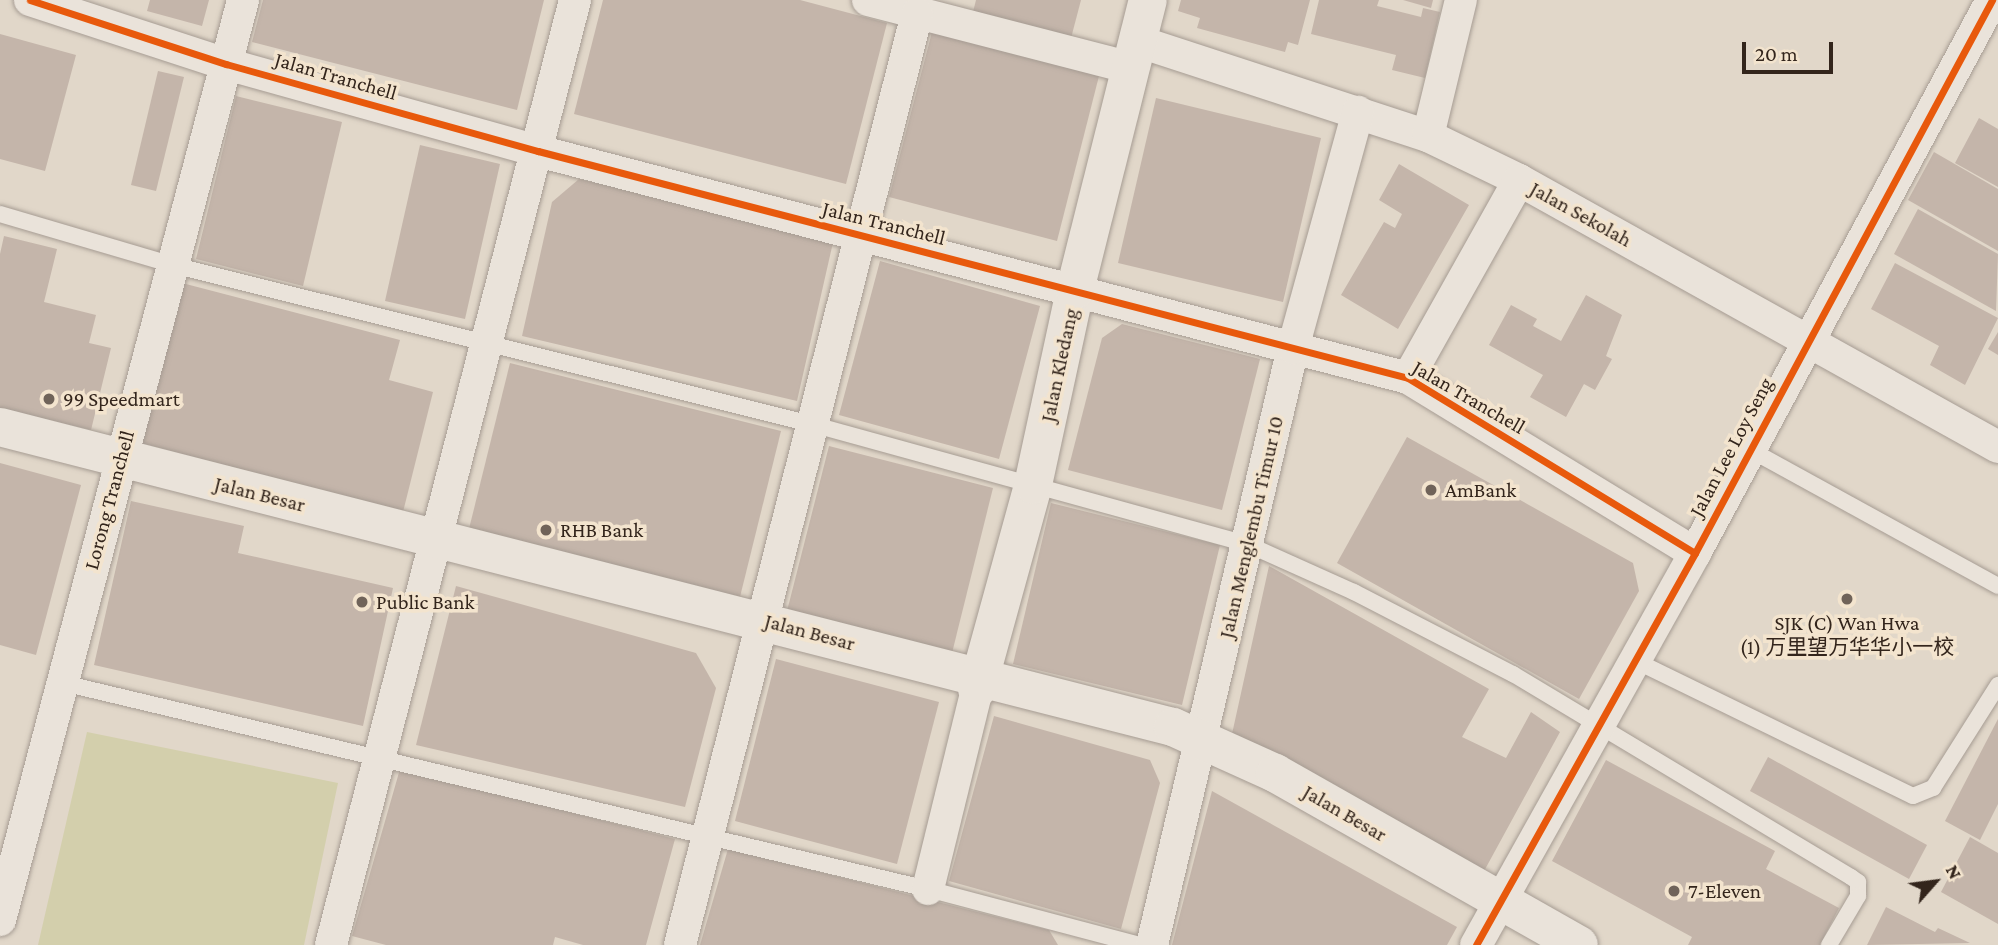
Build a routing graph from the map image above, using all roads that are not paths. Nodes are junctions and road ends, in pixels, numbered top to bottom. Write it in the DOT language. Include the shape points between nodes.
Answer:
graph roads {
  1 [pos="30,0"];
  2 [pos="243,0"];
  3 [pos="575,0"];
  4 [pos="868,0"];
  5 [pos="1148,0"];
  6 [pos="1461,0"];
  7 [pos="1992,0"];
  8 [pos="914,7"];
  9 [pos="1134,55"];
  10 [pos="226,64"];
  11 [pos="1358,112"];
  12 [pos="1428,136"];
  13 [pos="538,150"];
  14 [pos="1519,180"];
  15 [pos="0,214"];
  16 [pos="863,236"];
  17 [pos="173,265"];
  18 [pos="1075,290"];
  19 [pos="1808,339"];
  20 [pos="483,344"];
  21 [pos="1293,348"];
  22 [pos="1408,378"];
  23 [pos="815,425"];
  24 [pos="0,427"];
  25 [pos="0,443"];
  26 [pos="1998,447"];
  27 [pos="1749,449"];
  28 [pos="117,464"];
  29 [pos="1033,485"];
  30 [pos="1247,544"];
  31 [pos="434,545"];
  32 [pos="1695,553"];
  33 [pos="1998,586"];
  34 [pos="759,627"];
  35 [pos="1636,661"];
  36 [pos="62,683"];
  37 [pos="978,683"];
  38 [pos="1998,685"];
  39 [pos="1598,728"];
  40 [pos="1198,749"];
  41 [pos="379,758"];
  42 [pos="708,837"];
  43 [pos="928,889"];
  44 [pos="1498,906"];
  45 [pos="2,907"];
  46 [pos="333,945"];
  47 [pos="680,945"];
  48 [pos="1140,945"];
  49 [pos="1152,945"];
  50 [pos="1476,945"];
  51 [pos="1554,945"];
  52 [pos="1579,945"];
  53 [pos="1829,945"];
  1 -- 10 [label="street, Jalan Tranchell"];
  2 -- 10 [label="street, Lorong Tranchell"];
  3 -- 13 [label="street"];
  4 -- 8 [label="street, Jalan Sekolah"];
  5 -- 9 [label="main road, Jalan Kledang"];
  6 -- 12 [label="street"];
  7 -- 19 [label="street, Jalan Lee Loy Seng"];
  8 -- 9 [label="street, Jalan Sekolah"];
  8 -- 16 [label="street"];
  9 -- 11 [label="street, Jalan Sekolah"];
  9 -- 18 [label="main road, Jalan Kledang"];
  10 -- 13 [label="street, Jalan Tranchell"];
  10 -- 17 [label="street, Lorong Tranchell"];
  11 -- 12 [label="street, Jalan Sekolah"];
  11 -- 21 [label="street, Jalan Menglembu Timur 10"];
  12 -- 14 [label="street, Jalan Sekolah"];
  13 -- 16 [label="street, Jalan Tranchell"];
  13 -- 20 [label="street"];
  14 -- 19 [label="street, Jalan Sekolah"];
  14 -- 22 [label="street"];
  15 -- 17 [label="lane"];
  16 -- 18 [label="street, Jalan Tranchell"];
  16 -- 23 [label="street"];
  17 -- 20 [label="lane"];
  17 -- 28 [label="street, Lorong Tranchell"];
  18 -- 21 [label="street, Jalan Tranchell"];
  18 -- 29 [label="main road, Jalan Kledang"];
  19 -- 26 [label="street, Jalan Sekolah"];
  19 -- 27 [label="street, Jalan Lee Loy Seng"];
  20 -- 23 [label="lane"];
  20 -- 31 [label="street"];
  21 -- 22 [label="street, Jalan Tranchell"];
  21 -- 30 [label="street, Jalan Menglembu Timur 10"];
  22 -- 32 [label="street, Jalan Tranchell"];
  23 -- 29 [label="lane"];
  23 -- 34 [label="street"];
  24 -- 28 [label="main road, Jalan Besar"];
  25 -- 28 [label="main road, Jalan Besar"];
  27 -- 32 [label="street, Jalan Lee Loy Seng"];
  27 -- 33 [label="lane"];
  28 -- 31 [label="main road, Jalan Besar" via="344,533"];
  28 -- 36 [label="street, Lorong Tranchell"];
  29 -- 30 [label="lane"];
  29 -- 37 [label="main road, Jalan Kledang"];
  30 -- 39 [label="lane" via="1354,592 1513,674"];
  30 -- 40 [label="street, Jalan Menglembu Timur 10"];
  31 -- 34 [label="main road, Jalan Besar"];
  31 -- 41 [label="street"];
  32 -- 35 [label="street, Jalan Lee Loy Seng"];
  34 -- 37 [label="main road, Jalan Besar"];
  34 -- 42 [label="street"];
  35 -- 38 [label="lane" via="1913,796 1933,788"];
  35 -- 39 [label="street, Jalan Lee Loy Seng"];
  36 -- 41 [label="lane"];
  36 -- 45 [label="street, Lorong Tranchell"];
  37 -- 40 [label="main road, Jalan Besar" via="1164,744"];
  37 -- 43 [label="street"];
  39 -- 44 [label="street, Jalan Lee Loy Seng"];
  39 -- 53 [label="lane" via="1857,882 1858,896"];
  40 -- 44 [label="main road, Jalan Besar" via="1228,769"];
  40 -- 49 [label="street, Jalan Menglembu Timur 10"];
  41 -- 42 [label="lane"];
  41 -- 46 [label="street"];
  42 -- 43 [label="lane"];
  42 -- 47 [label="street"];
  43 -- 48 [label="lane"];
  44 -- 50 [label="street, Jalan Lee Loy Seng"];
  44 -- 51 [label="main road, Jalan Besar"];
  44 -- 52 [label="main road, Jalan Besar"];
}
